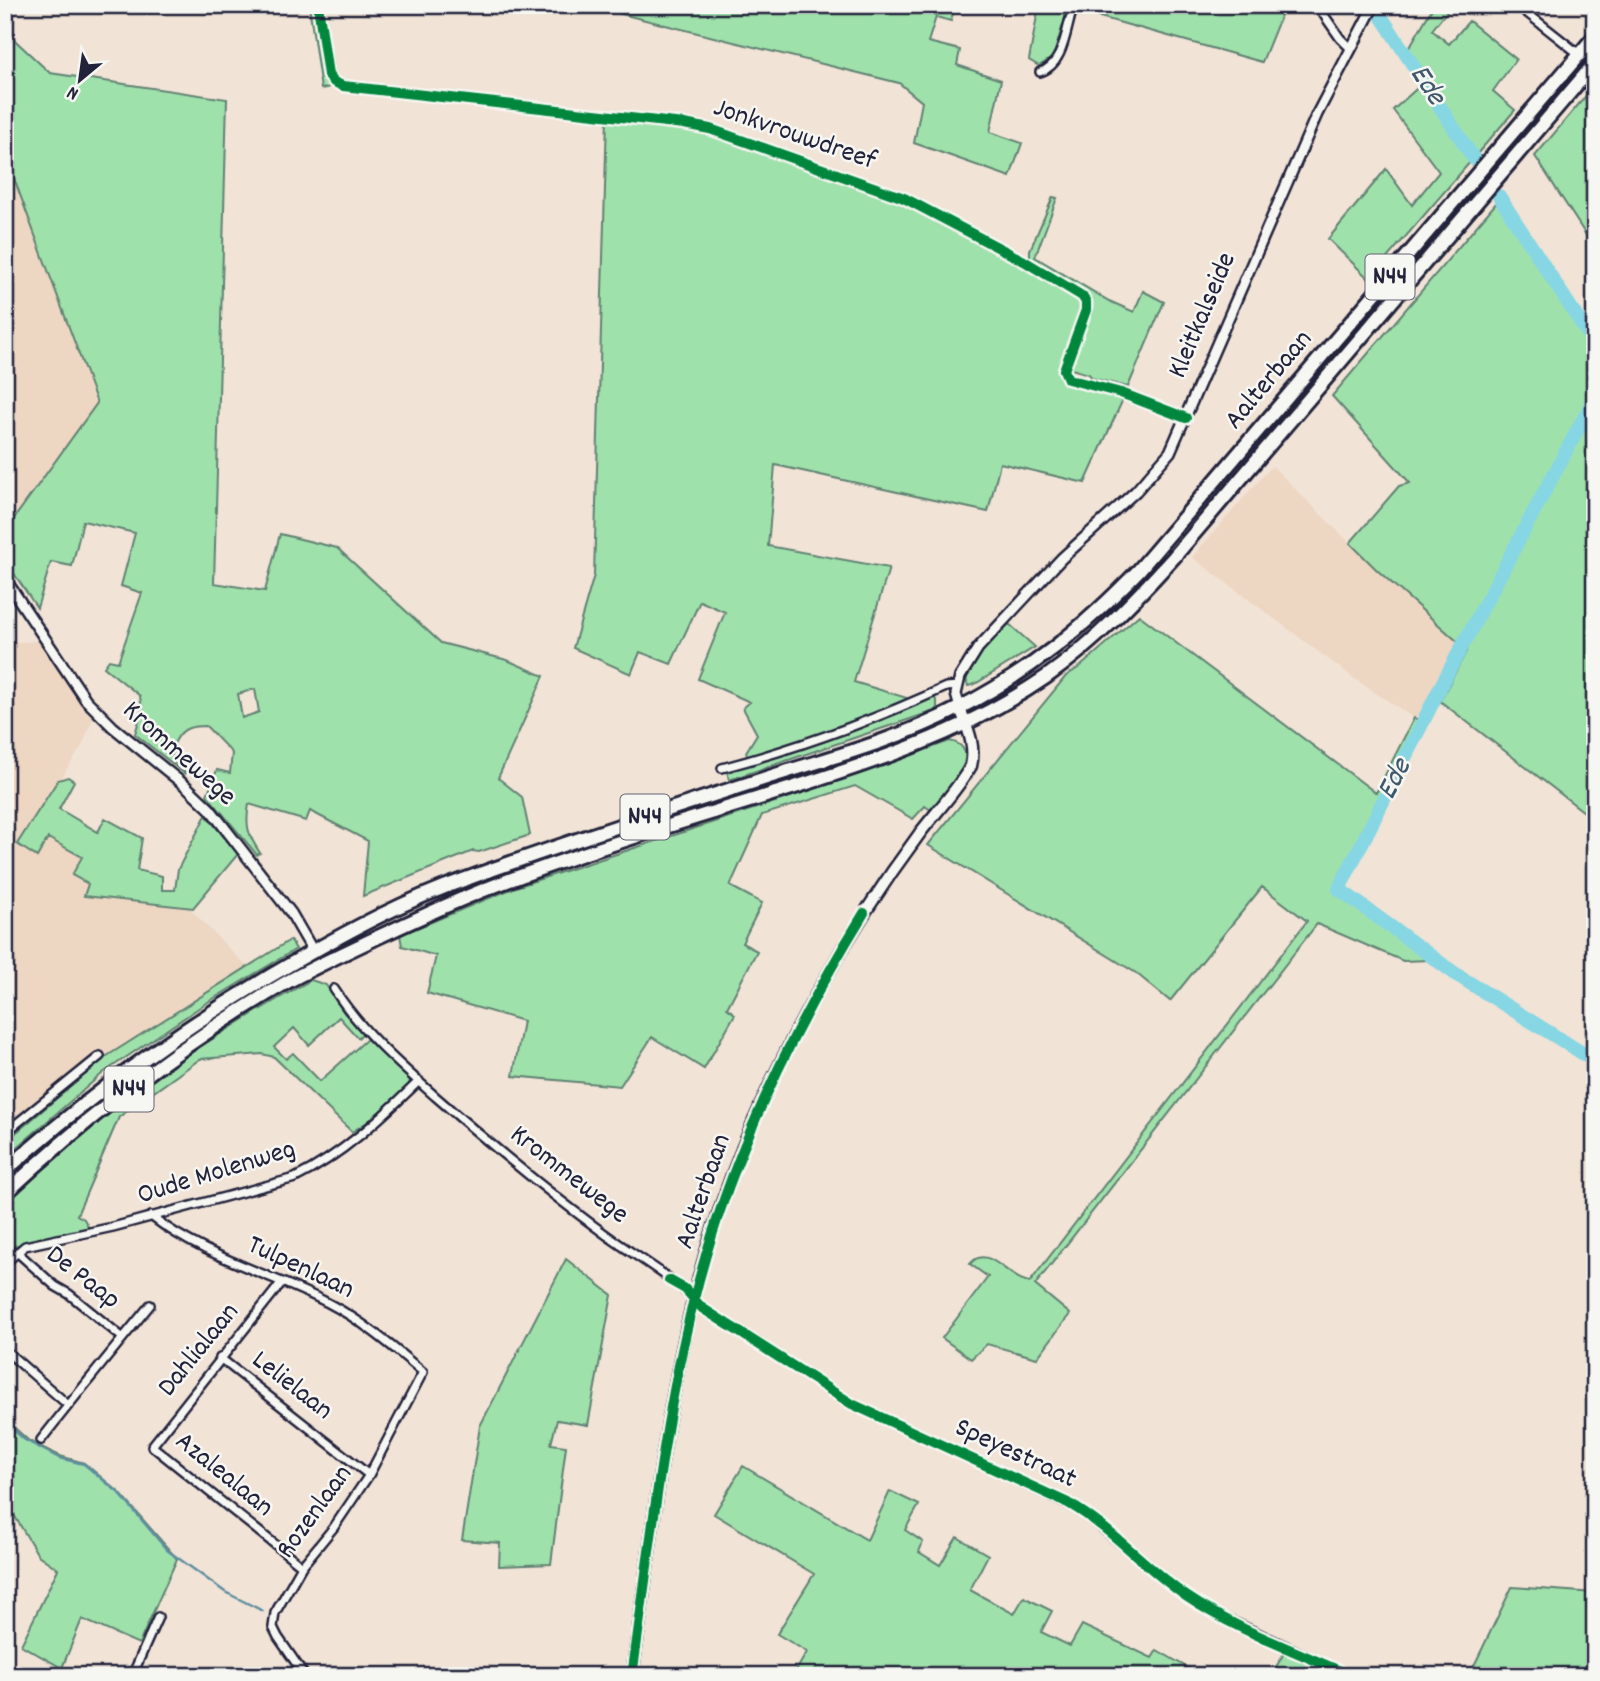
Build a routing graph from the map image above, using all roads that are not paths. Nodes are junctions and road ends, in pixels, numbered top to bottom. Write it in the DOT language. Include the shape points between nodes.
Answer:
graph roads {
  1 [pos="318,5"];
  2 [pos="1074,5"];
  3 [pos="1317,5"];
  4 [pos="1374,5"];
  5 [pos="1517,5"];
  6 [pos="1595,36"];
  7 [pos="1350,48"];
  8 [pos="1579,54"];
  9 [pos="1594,66"];
  10 [pos="1040,72"];
  11 [pos="1186,418"];
  12 [pos="5,579"];
  13 [pos="958,685"];
  14 [pos="960,708"];
  15 [pos="965,724"];
  16 [pos="722,768"];
  17 [pos="313,951"];
  18 [pos="321,964"];
  19 [pos="334,989"];
  20 [pos="100,1056"];
  21 [pos="419,1082"];
  22 [pos="5,1133"];
  23 [pos="5,1171"];
  24 [pos="5,1194"];
  25 [pos="151,1216"];
  26 [pos="17,1252"];
  27 [pos="5,1264"];
  28 [pos="282,1282"];
  29 [pos="694,1298"];
  30 [pos="150,1305"];
  31 [pos="123,1338"];
  32 [pos="5,1350"];
  33 [pos="220,1358"];
  34 [pos="423,1372"];
  35 [pos="67,1404"];
  36 [pos="41,1440"];
  37 [pos="152,1446"];
  38 [pos="369,1475"];
  39 [pos="302,1566"];
  40 [pos="158,1617"];
  41 [pos="132,1676"];
  42 [pos="305,1676"];
  43 [pos="632,1676"];
  44 [pos="1351,1676"];
  1 -- 11 [label="street, Jonkvrouwdreef" via="328,75 343,86 710,129 904,198 1082,296 1086,310 1064,370 1068,379"];
  2 -- 10 [label="street" via="1057,59"];
  3 -- 7 [label="street"];
  4 -- 7 [label="street, Kleitkalseide"];
  5 -- 8 [label="street"];
  6 -- 8 [label="highway, Aalterbaan / N44"];
  7 -- 11 [label="street, Kleitkalseide"];
  8 -- 14 [label="highway, Aalterbaan / N44" via="1134,576 1065,641"];
  9 -- 15 [label="highway, Aalterbaan / N44" via="1146,588 1064,663"];
  11 -- 13 [label="street, Kleitkalseide" via="1161,464 1062,558 978,648"];
  12 -- 17 [label="street, Krommewege" via="86,700 209,809 290,913"];
  13 -- 14 [label="street"];
  13 -- 16 [label="street"];
  14 -- 15 [label="main road, Aalterbaan"];
  14 -- 17 [label="highway, N44" via="870,744 466,878"];
  15 -- 18 [label="highway, N44" via="876,760 514,878"];
  15 -- 29 [label="main road, Aalterbaan" via="973,748 971,766 864,913 792,1041 738,1161"];
  17 -- 18 [label="street, Krommewege"];
  17 -- 23 [label="highway, N44" via="217,1007 147,1055"];
  18 -- 24 [label="highway, N44" via="140,1080"];
  19 -- 21 [label="street, Krommewege" via="356,1020"];
  20 -- 22 [label="street"];
  21 -- 25 [label="street, Oude Molenweg" via="369,1129 308,1171 279,1183"];
  21 -- 29 [label="street, Krommewege" via="551,1194"];
  25 -- 26 [label="street, Oude Molenweg"];
  25 -- 28 [label="street, Tulpenlaan" via="175,1235"];
  26 -- 27 [label="street, Oude Molenweg"];
  26 -- 31 [label="street, De Paap"];
  28 -- 33 [label="street, Dahlialaan"];
  28 -- 34 [label="street, Tulpenlaan" via="356,1319"];
  29 -- 43 [label="main road, Aalterbaan" via="669,1416"];
  29 -- 44 [label="street, Speyestraat" via="702,1308 852,1404 1080,1510 1173,1587 1210,1611"];
  30 -- 31 [label="street, De Paap"];
  31 -- 35 [label="street, De Paap"];
  32 -- 35 [label="street"];
  33 -- 37 [label="street, Dahlialaan"];
  33 -- 38 [label="street, Lelielaan"];
  34 -- 38 [label="street, Rozenlaan"];
  35 -- 36 [label="street, De Paap"];
  37 -- 39 [label="street, Azalealaan"];
  38 -- 39 [label="street, Rozenlaan"];
  39 -- 42 [label="street, Rozenlaan" via="275,1613 273,1626"];
  40 -- 41 [label="street"];
}
